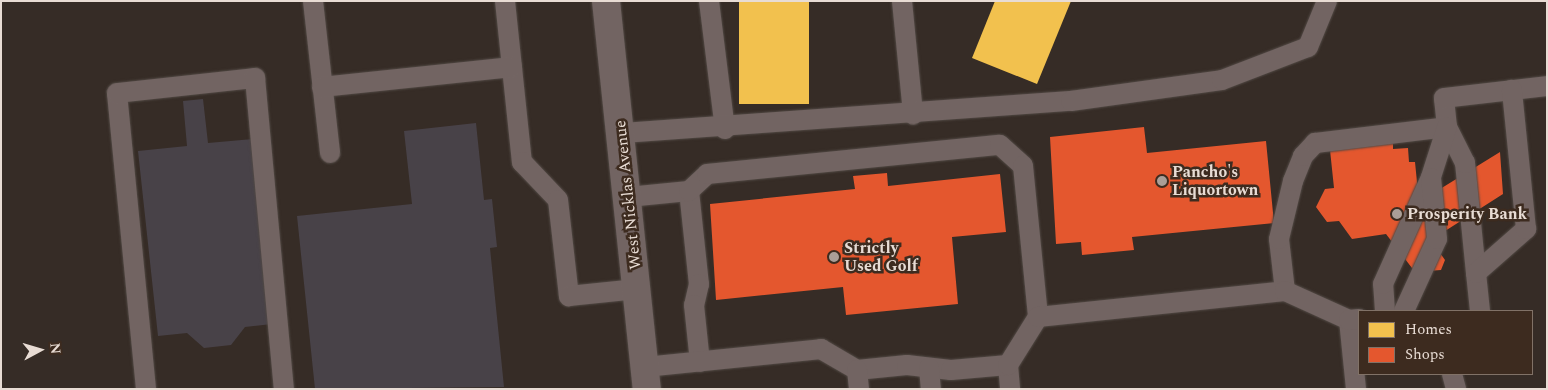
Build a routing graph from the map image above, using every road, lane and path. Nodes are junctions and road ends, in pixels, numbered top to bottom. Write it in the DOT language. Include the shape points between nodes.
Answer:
graph roads {
  1 [pos="313,1"];
  2 [pos="505,1"];
  3 [pos="606,1"];
  4 [pos="709,1"];
  5 [pos="902,1"];
  6 [pos="1325,2"];
  7 [pos="512,67"];
  8 [pos="1547,86"];
  9 [pos="322,87"];
  10 [pos="1512,90"];
  11 [pos="914,114"];
  12 [pos="1447,127"];
  13 [pos="725,129"];
  14 [pos="622,132"];
  15 [pos="330,153"];
  16 [pos="1431,177"];
  17 [pos="690,191"];
  18 [pos="628,197"];
  19 [pos="1476,273"];
  20 [pos="637,289"];
  21 [pos="1284,291"];
  22 [pos="1385,310"];
  23 [pos="1404,310"];
  24 [pos="1480,310"];
  25 [pos="1038,318"];
  26 [pos="1354,319"];
  27 [pos="700,362"];
  28 [pos="1008,365"];
  29 [pos="929,368"];
  30 [pos="1452,375"];
  31 [pos="646,378"];
  32 [pos="858,379"];
  33 [pos="146,389"];
  34 [pos="284,389"];
  35 [pos="930,389"];
  36 [pos="1010,389"];
  37 [pos="1356,389"];
  38 [pos="1456,389"];
  1 -- 9 [label="lane"];
  2 -- 7 [label="lane"];
  3 -- 14 [label="street, West Nicklas Avenue"];
  4 -- 13 [label="lane"];
  5 -- 11 [label="lane"];
  6 -- 11 [label="lane" via="1308,47 1222,80 1071,101"];
  7 -- 9 [label="lane"];
  7 -- 20 [label="lane" via="522,162 558,200 568,296"];
  8 -- 10 [label="lane"];
  9 -- 15 [label="lane"];
  10 -- 12 [label="lane" via="1444,98"];
  10 -- 19 [label="lane" via="1526,229"];
  11 -- 13 [label="lane"];
  12 -- 16 [label="lane"];
  12 -- 19 [label="lane" via="1465,163"];
  12 -- 21 [label="lane" via="1314,143 1303,156 1293,181 1279,239"];
  13 -- 14 [label="lane" via="704,126"];
  14 -- 18 [label="street, West Nicklas Avenue"];
  16 -- 22 [label="lane" via="1383,284"];
  16 -- 23 [label="lane" via="1437,239"];
  17 -- 18 [label="lane"];
  17 -- 25 [label="lane" via="707,174 1000,145 1023,166"];
  17 -- 27 [label="lane" via="699,284 694,305"];
  18 -- 20 [label="street, West Nicklas Avenue"];
  19 -- 24 [label="lane"];
  20 -- 31 [label="street, West Nicklas Avenue"];
  21 -- 25 [label="lane"];
  21 -- 26 [label="lane"];
  25 -- 28 [label="lane"];
  26 -- 37 [label="lane"];
  27 -- 31 [label="lane"];
  27 -- 32 [label="lane" via="821,349"];
  28 -- 29 [label="lane"];
  28 -- 36 [label="lane"];
  29 -- 32 [label="lane"];
  29 -- 35 [label="lane"];
  30 -- 38 [label="lane"];
  33 -- 34 [label="lane" via="117,92 256,78"];
}
